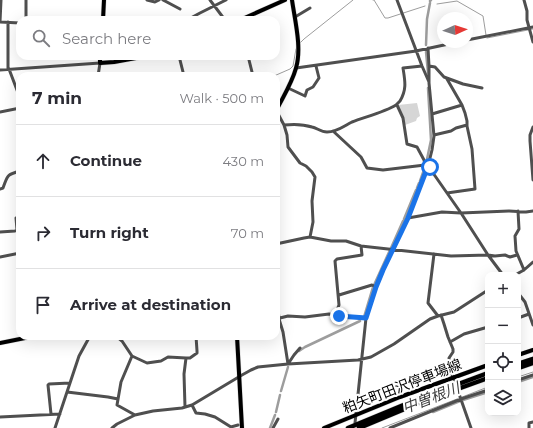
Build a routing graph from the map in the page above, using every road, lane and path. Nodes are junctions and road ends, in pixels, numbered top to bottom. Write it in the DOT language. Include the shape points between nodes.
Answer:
graph roads {
  1 [pos="1,0"];
  2 [pos="26,0"];
  3 [pos="104,0"];
  4 [pos="147,0"];
  5 [pos="159,0"];
  6 [pos="163,0"];
  7 [pos="210,0"];
  8 [pos="226,0"];
  9 [pos="285,0"];
  10 [pos="292,0"];
  11 [pos="397,0"];
  12 [pos="524,0"];
  13 [pos="214,5"];
  14 [pos="310,8"];
  15 [pos="180,9"];
  16 [pos="26,16"];
  17 [pos="103,16"];
  18 [pos="194,16"];
  19 [pos="222,16"];
  20 [pos="249,16"];
  21 [pos="294,18"];
  22 [pos="0,22"];
  23 [pos="8,22"];
  24 [pos="16,22"];
  25 [pos="531,27"];
  26 [pos="473,39"];
  27 [pos="533,42"];
  28 [pos="437,46"];
  29 [pos="428,48"];
  30 [pos="416,50"];
  31 [pos="119,60"];
  32 [pos="180,60"];
  33 [pos="249,60"];
  34 [pos="100,63"];
  35 [pos="316,66"];
  36 [pos="422,66"];
  37 [pos="429,66"];
  38 [pos="296,68"];
  39 [pos="8,69"];
  40 [pos="0,70"];
  41 [pos="99,72"];
  42 [pos="183,72"];
  43 [pos="252,72"];
  44 [pos="447,79"];
  45 [pos="429,83"];
  46 [pos="16,88"];
  47 [pos="288,88"];
  48 [pos="482,88"];
  49 [pos="280,103"];
  50 [pos="397,105"];
  51 [pos="462,105"];
  52 [pos="16,109"];
  53 [pos="0,112"];
  54 [pos="432,114"];
  55 [pos="280,118"];
  56 [pos="284,125"];
  57 [pos="467,125"];
  58 [pos="533,127"];
  59 [pos="333,131"];
  60 [pos="434,135"];
  61 [pos="426,165"];
  62 [pos="16,172"];
  63 [pos="533,180"];
  64 [pos="0,189"];
  65 [pos="447,193"];
  66 [pos="518,211"];
  67 [pos="533,211"];
  68 [pos="461,213"];
  69 [pos="408,218"];
  70 [pos="16,230"];
  71 [pos="0,232"];
  72 [pos="310,237"];
  73 [pos="280,243"];
  74 [pos="361,246"];
  75 [pos="393,250"];
  76 [pos="16,254"];
  77 [pos="434,254"];
  78 [pos="517,255"];
  79 [pos="488,256"];
  80 [pos="0,257"];
  81 [pos="533,262"];
  82 [pos="524,270"];
  83 [pos="501,272"];
  84 [pos="520,272"];
  85 [pos="376,287"];
  86 [pos="485,292"];
  87 [pos="339,295"];
  88 [pos="521,297"];
  89 [pos="529,314"];
  90 [pos="335,315"];
  91 [pos="439,316"];
  92 [pos="521,317"];
  93 [pos="280,318"];
  94 [pos="366,318"];
  95 [pos="533,325"];
  96 [pos="280,326"];
  97 [pos="485,328"];
  98 [pos="16,340"];
  99 [pos="88,340"];
  100 [pos="121,340"];
  101 [pos="196,340"];
  102 [pos="237,340"];
  103 [pos="450,342"];
  104 [pos="0,343"];
  105 [pos="300,348"];
  106 [pos="533,350"];
  107 [pos="521,354"];
  108 [pos="132,356"];
  109 [pos="186,358"];
  110 [pos="533,359"];
  111 [pos="361,360"];
  112 [pos="521,363"];
  113 [pos="533,363"];
  114 [pos="288,364"];
  115 [pos="485,366"];
  116 [pos="521,367"];
  117 [pos="485,374"];
  118 [pos="533,376"];
  119 [pos="239,377"];
  120 [pos="453,377"];
  121 [pos="485,379"];
  122 [pos="521,379"];
  123 [pos="455,382"];
  124 [pos="70,383"];
  125 [pos="458,391"];
  126 [pos="485,391"];
  127 [pos="67,392"];
  128 [pos="118,399"];
  129 [pos="461,399"];
  130 [pos="192,405"];
  131 [pos="185,407"];
  132 [pos="51,414"];
  133 [pos="60,414"];
  134 [pos="135,415"];
  135 [pos="356,415"];
  136 [pos="0,417"];
  137 [pos="278,419"];
  138 [pos="533,422"];
  139 [pos="355,423"];
  140 [pos="240,426"];
  141 [pos="55,428"];
  142 [pos="112,428"];
  143 [pos="273,428"];
  144 [pos="324,428"];
  145 [pos="348,428"];
  146 [pos="359,428"];
  147 [pos="390,428"];
  148 [pos="471,428"];
  149 [pos="529,428"];
  1 -- 22 [label="street"];
  2 -- 16 [label="street"];
  3 -- 17 [label="main road"];
  4 -- 5 [label="street"];
  6 -- 15 [label="street"];
  7 -- 13 [label="street"];
  8 -- 13 [label="street"];
  9 -- 20 [label="main road"];
  10 -- 21 [label="main road"];
  11 -- 30 [label="street"];
  12 -- 25 [label="street" via="527,20"];
  13 -- 18 [label="street"];
  13 -- 19 [label="street"];
  14 -- 21 [label="street"];
  21 -- 38 [label="main road" via="298,49"];
  22 -- 23 [label="street"];
  23 -- 24 [label="street"];
  23 -- 39 [label="street"];
  25 -- 26 [label="street"];
  25 -- 27 [label="street"];
  28 -- 29 [label="street"];
  29 -- 30 [label="street"];
  29 -- 37 [label="street"];
  30 -- 35 [label="street"];
  30 -- 36 [label="street"];
  31 -- 34 [label="main road"];
  32 -- 42 [label="street"];
  33 -- 43 [label="street"];
  34 -- 39 [label="street"];
  34 -- 41 [label="street"];
  35 -- 38 [label="street"];
  35 -- 47 [label="street" via="319,78 305,96"];
  36 -- 45 [label="street"];
  36 -- 50 [label="street" via="403,68 406,85"];
  37 -- 44 [label="street" via="438,68 441,75"];
  37 -- 45 [label="street"];
  38 -- 47 [label="main road"];
  39 -- 40 [label="street"];
  39 -- 46 [label="street"];
  44 -- 48 [label="street"];
  44 -- 51 [label="street"];
  45 -- 54 [label="street"];
  47 -- 49 [label="main road"];
  50 -- 59 [label="street"];
  50 -- 61 [label="street" via="403,118 407,144 417,147"];
  51 -- 54 [label="street"];
  51 -- 57 [label="street"];
  52 -- 53 [label="street"];
  54 -- 60 [label="street"];
  55 -- 56 [label="street"];
  56 -- 59 [label="street" via="295,124 314,127 321,131"];
  56 -- 72 [label="street" via="288,147 315,177"];
  57 -- 60 [label="street"];
  57 -- 65 [label="street" via="475,189"];
  58 -- 63 [label="street" via="530,141"];
  59 -- 61 [label="street" via="361,157 367,168 383,170"];
  60 -- 61 [label="street"];
  61 -- 65 [label="street"];
  61 -- 69 [label="street"];
  62 -- 64 [label="street" via="7,176 3,188"];
  65 -- 68 [label="street"];
  66 -- 67 [label="street"];
  66 -- 68 [label="street"];
  66 -- 78 [label="street" via="519,229 515,236"];
  68 -- 69 [label="street" via="442,212"];
  68 -- 79 [label="street"];
  69 -- 75 [label="street"];
  70 -- 71 [label="street"];
  72 -- 73 [label="street"];
  72 -- 74 [label="street" via="346,241"];
  74 -- 75 [label="street"];
  74 -- 87 [label="street" via="362,255 335,261"];
  75 -- 77 [label="street"];
  75 -- 85 [label="street"];
  76 -- 80 [label="street"];
  77 -- 79 [label="street"];
  77 -- 91 [label="street" via="428,302"];
  78 -- 79 [label="street"];
  78 -- 82 [label="street"];
  79 -- 83 [label="street"];
  81 -- 82 [label="street"];
  82 -- 84 [label="street"];
  85 -- 87 [label="street"];
  85 -- 94 [label="street"];
  86 -- 91 [label="street" via="454,312"];
  87 -- 90 [label="street"];
  88 -- 89 [label="street"];
  89 -- 92 [label="street"];
  89 -- 95 [label="street"];
  90 -- 93 [label="street"];
  90 -- 94 [label="street"];
  91 -- 103 [label="street"];
  91 -- 111 [label="street" via="371,357"];
  94 -- 111 [label="street"];
  96 -- 114 [label="street"];
  97 -- 103 [label="street" via="464,334"];
  98 -- 104 [label="main road"];
  99 -- 124 [label="street" via="79,356"];
  100 -- 108 [label="street"];
  101 -- 109 [label="street" via="197,353"];
  102 -- 119 [label="main road"];
  103 -- 120 [label="street" via="453,349 449,358"];
  105 -- 114 [label="street"];
  106 -- 107 [label="main road"];
  108 -- 109 [label="street" via="147,363 168,357"];
  108 -- 128 [label="street"];
  109 -- 131 [label="street"];
  110 -- 112 [label="highway"];
  111 -- 114 [label="street"];
  111 -- 135 [label="street"];
  113 -- 116 [label="highway"];
  114 -- 119 [label="street" via="258,367"];
  115 -- 120 [label="main road, 粕矢町田沢停車場線"];
  117 -- 145 [label="highway"];
  118 -- 122 [label="street"];
  119 -- 130 [label="street"];
  119 -- 140 [label="main road"];
  120 -- 123 [label="street"];
  120 -- 135 [label="main road, 粕矢町田沢停車場線"];
  121 -- 146 [label="highway"];
  124 -- 127 [label="street"];
  124 -- 132 [label="street" via="49,384"];
  125 -- 129 [label="street"];
  126 -- 129 [label="street"];
  127 -- 128 [label="street"];
  127 -- 133 [label="street"];
  128 -- 134 [label="street" via="116,404"];
  129 -- 147 [label="street"];
  129 -- 148 [label="street"];
  130 -- 131 [label="street"];
  130 -- 140 [label="street" via="196,413 215,417 231,427"];
  131 -- 134 [label="street"];
  132 -- 133 [label="street"];
  132 -- 136 [label="street"];
  133 -- 141 [label="street"];
  134 -- 142 [label="street"];
  135 -- 139 [label="street"];
  135 -- 144 [label="main road, 粕矢町田沢停車場線"];
  137 -- 143 [label="street"];
  138 -- 149 [label="street" via="530,422"];
}
